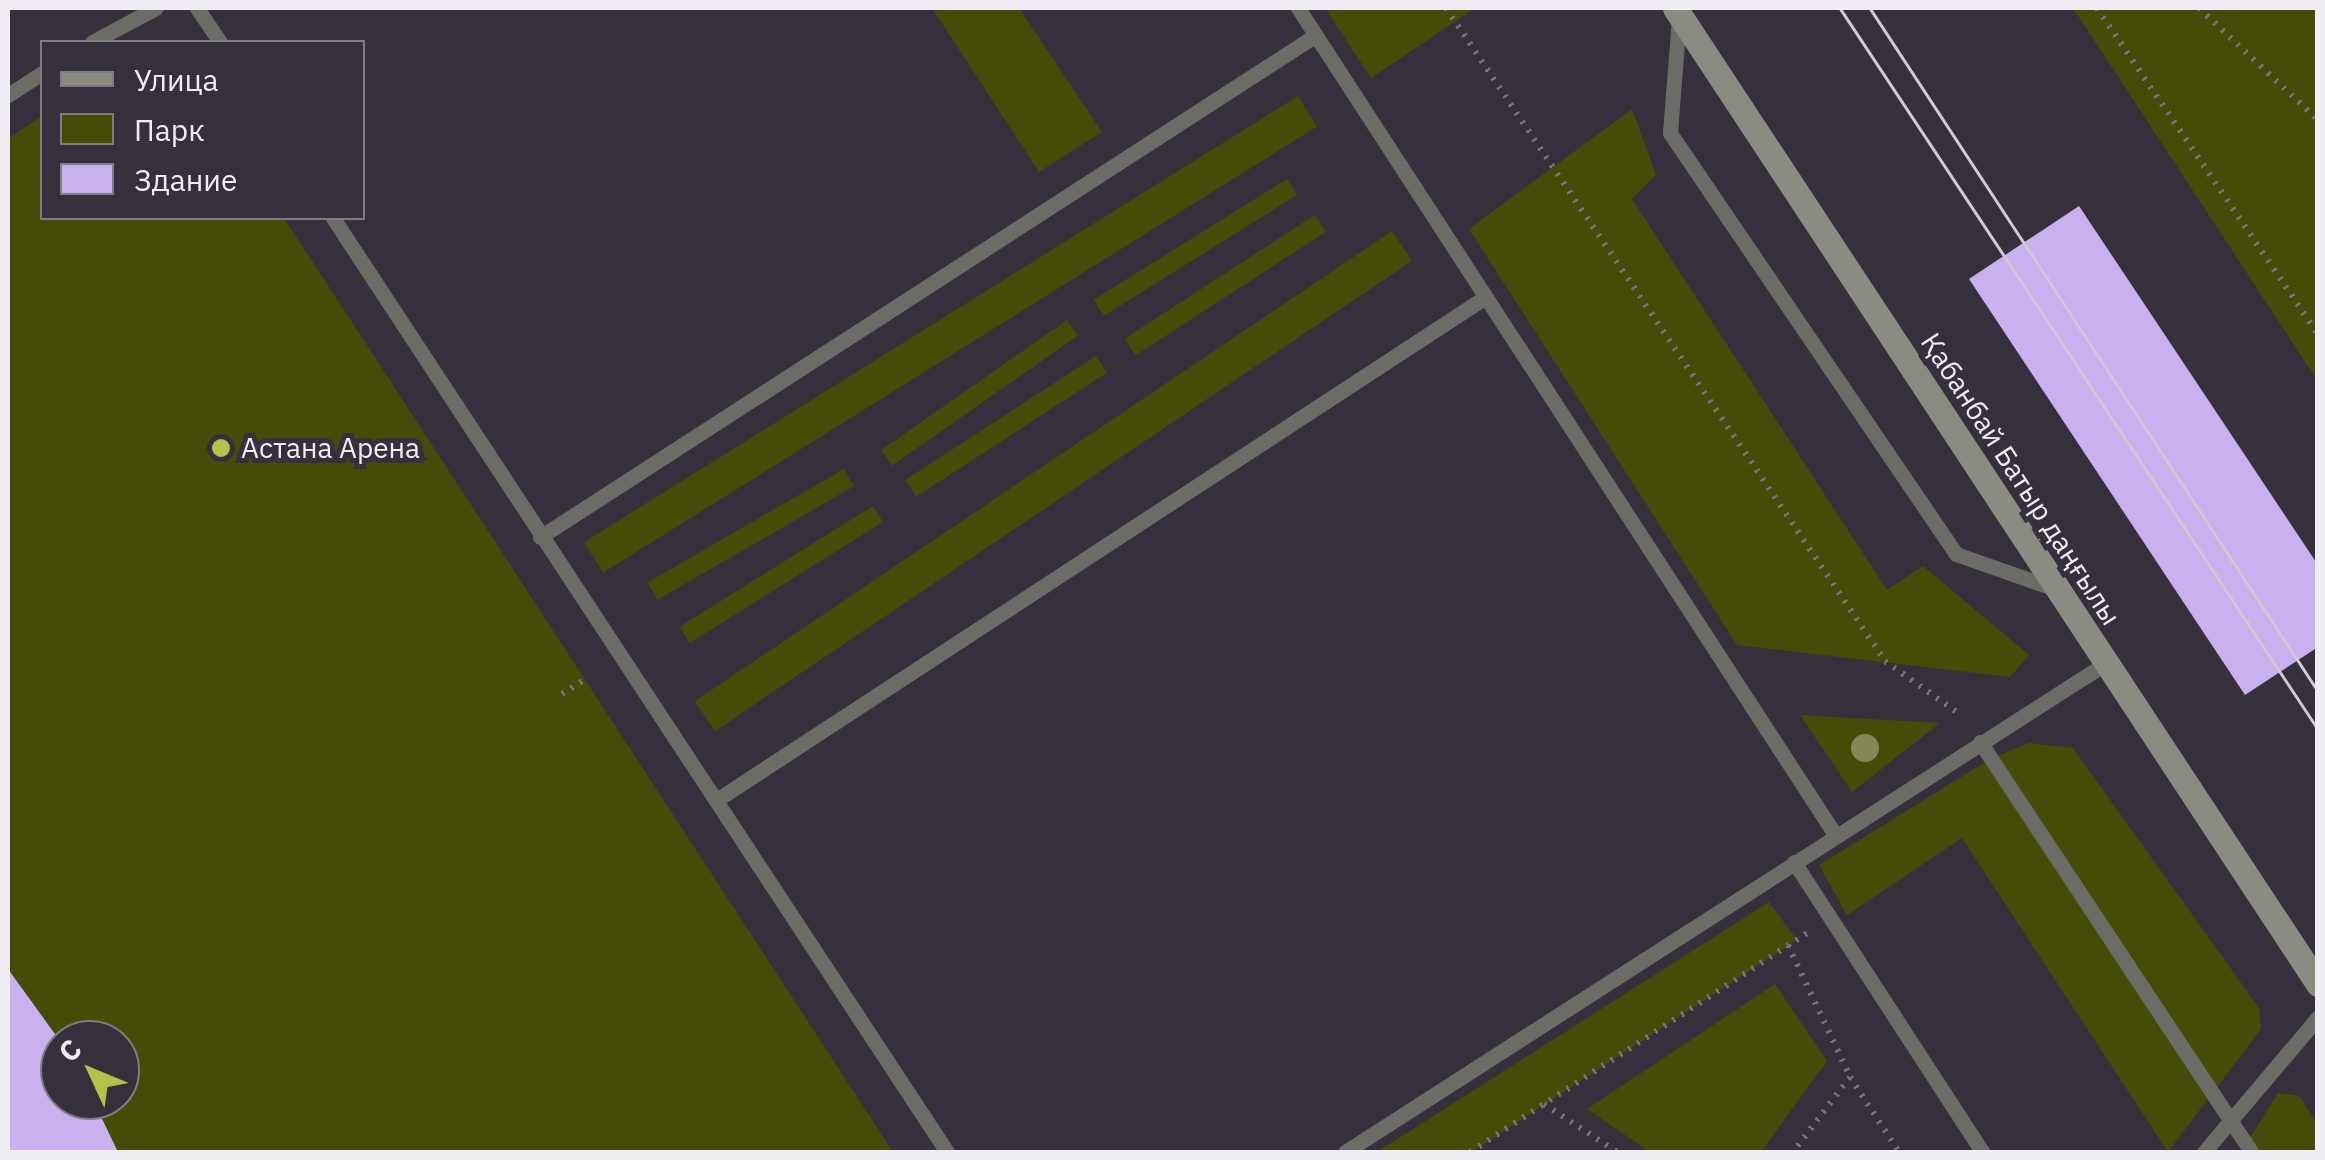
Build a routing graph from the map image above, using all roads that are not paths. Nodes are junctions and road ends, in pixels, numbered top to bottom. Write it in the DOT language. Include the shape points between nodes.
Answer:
graph roads {
  1 [pos="111,8"];
  2 [pos="156,8"];
  3 [pos="198,8"];
  4 [pos="1298,8"];
  5 [pos="1678,11"];
  6 [pos="122,23"];
  7 [pos="1316,34"];
  8 [pos="95,40"];
  9 [pos="219,40"];
  10 [pos="40,75"];
  11 [pos="8,96"];
  12 [pos="335,220"];
  13 [pos="1484,298"];
  14 [pos="540,537"];
  15 [pos="2058,590"];
  16 [pos="2106,663"];
  17 [pos="1980,742"];
  18 [pos="718,798"];
  19 [pos="1836,836"];
  20 [pos="1794,862"];
  21 [pos="2318,984"];
  22 [pos="2318,1017"];
  23 [pos="2230,1121"];
  24 [pos="947,1152"];
  25 [pos="1345,1152"];
  26 [pos="1982,1152"];
  27 [pos="2204,1152"];
  28 [pos="2251,1152"];
  1 -- 6 [label="lane"];
  2 -- 6 [label="lane"];
  3 -- 9 [label="lane"];
  4 -- 7 [label="lane"];
  5 -- 15 [label="main road, Қабанбай Батыр даңғылы"];
  5 -- 15 [label="lane" via="1670,133 1956,554"];
  6 -- 8 [label="lane"];
  7 -- 13 [label="lane"];
  7 -- 14 [label="lane"];
  10 -- 11 [label="lane"];
  12 -- 14 [label="lane"];
  13 -- 18 [label="lane"];
  13 -- 19 [label="lane"];
  14 -- 18 [label="lane"];
  15 -- 16 [label="main road, Қабанбай Батыр даңғылы"];
  16 -- 17 [label="lane"];
  16 -- 21 [label="main road, Қабанбай Батыр даңғылы"];
  17 -- 19 [label="lane"];
  17 -- 23 [label="lane"];
  18 -- 24 [label="lane"];
  19 -- 20 [label="lane"];
  20 -- 25 [label="lane"];
  20 -- 26 [label="lane"];
  22 -- 23 [label="lane"];
  23 -- 27 [label="lane"];
  23 -- 28 [label="lane"];
}
